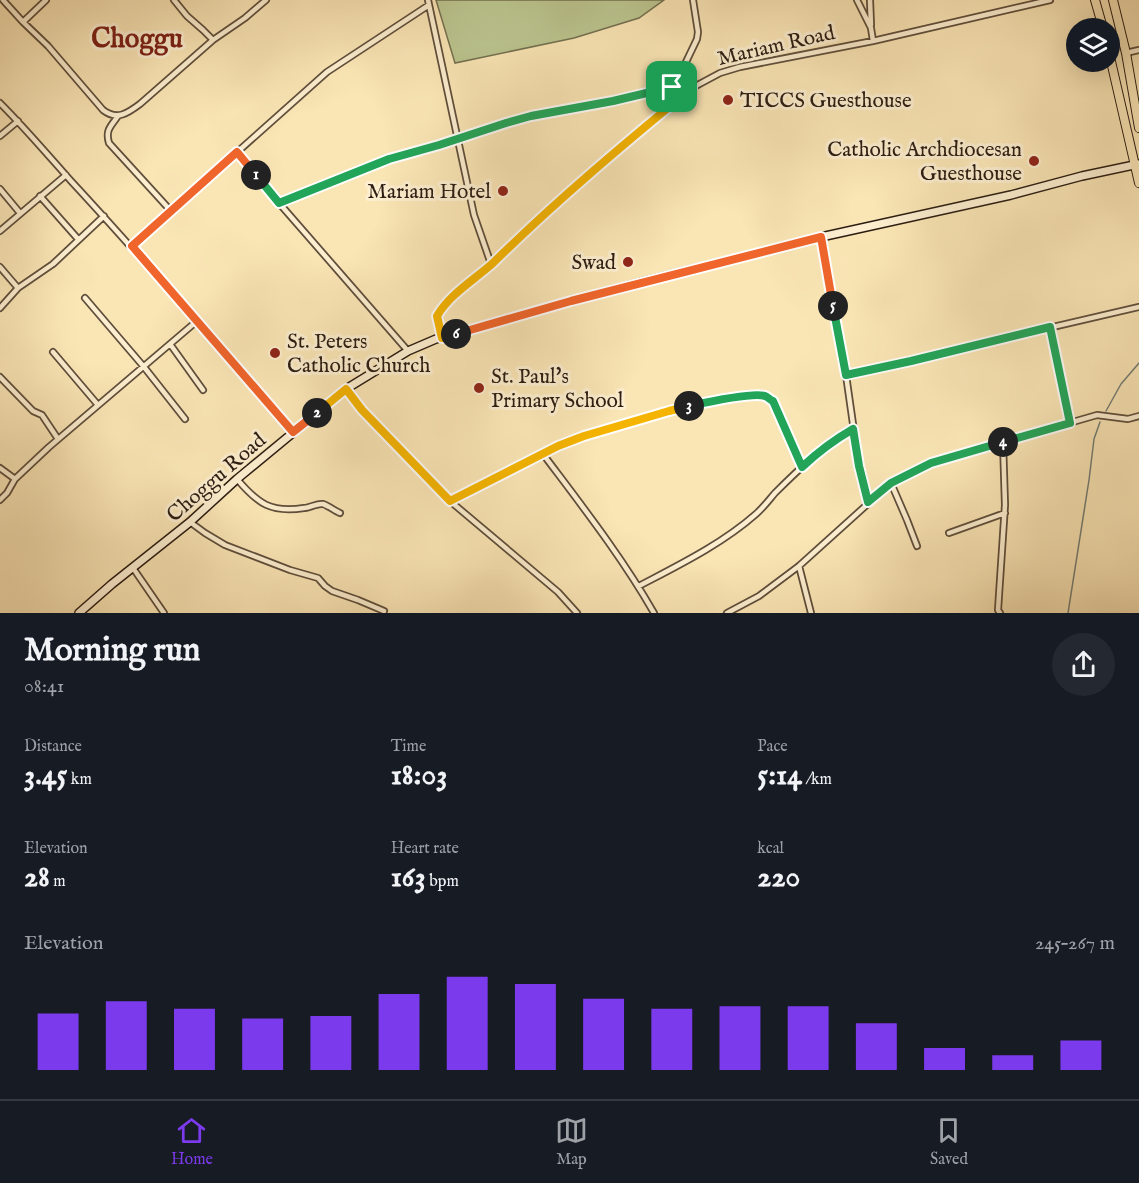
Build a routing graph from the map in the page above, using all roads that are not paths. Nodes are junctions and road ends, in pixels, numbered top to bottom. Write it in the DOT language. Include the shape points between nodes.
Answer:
graph roads {
  1 [pos="3,0"];
  2 [pos="46,0"];
  3 [pos="174,0"];
  4 [pos="266,0"];
  5 [pos="693,0"];
  6 [pos="857,0"];
  7 [pos="870,0"];
  8 [pos="1050,0"];
  9 [pos="1095,0"];
  10 [pos="1113,0"];
  11 [pos="428,2"];
  12 [pos="1100,18"];
  13 [pos="23,22"];
  14 [pos="871,28"];
  15 [pos="213,40"];
  16 [pos="873,41"];
  17 [pos="1139,50"];
  18 [pos="1126,53"];
  19 [pos="1114,72"];
  20 [pos="691,86"];
  21 [pos="0,103"];
  22 [pos="118,116"];
  23 [pos="18,121"];
  24 [pos="1139,128"];
  25 [pos="0,136"];
  26 [pos="458,138"];
  27 [pos="237,152"];
  28 [pos="1137,164"];
  29 [pos="66,175"];
  30 [pos="1139,183"];
  31 [pos="0,189"];
  32 [pos="40,196"];
  33 [pos="279,203"];
  34 [pos="171,211"];
  35 [pos="20,213"];
  36 [pos="104,216"];
  37 [pos="0,231"];
  38 [pos="821,237"];
  39 [pos="78,239"];
  40 [pos="132,246"];
  41 [pos="491,264"];
  42 [pos="0,267"];
  43 [pos="18,288"];
  44 [pos="85,297"];
  45 [pos="0,308"];
  46 [pos="1139,308"];
  47 [pos="197,321"];
  48 [pos="1050,327"];
  49 [pos="442,338"];
  50 [pos="170,344"];
  51 [pos="408,351"];
  52 [pos="53,352"];
  53 [pos="144,367"];
  54 [pos="846,375"];
  55 [pos="0,377"];
  56 [pos="346,389"];
  57 [pos="203,390"];
  58 [pos="99,405"];
  59 [pos="1139,416"];
  60 [pos="184,419"];
  61 [pos="1070,423"];
  62 [pos="853,429"];
  63 [pos="293,432"];
  64 [pos="58,439"];
  65 [pos="1003,442"];
  66 [pos="543,454"];
  67 [pos="802,467"];
  68 [pos="0,468"];
  69 [pos="15,479"];
  70 [pos="237,480"];
  71 [pos="891,483"];
  72 [pos="0,500"];
  73 [pos="450,501"];
  74 [pos="868,502"];
  75 [pos="340,513"];
  76 [pos="1005,513"];
  77 [pos="190,522"];
  78 [pos="949,533"];
  79 [pos="916,546"];
  80 [pos="799,566"];
  81 [pos="133,568"];
  82 [pos="639,586"];
  83 [pos="384,612"];
  84 [pos="79,613"];
  85 [pos="164,613"];
  86 [pos="577,613"];
  87 [pos="654,613"];
  88 [pos="727,613"];
  89 [pos="811,613"];
  90 [pos="1000,613"];
  1 -- 13 [label="street"];
  2 -- 13 [label="street"];
  3 -- 15 [label="street"];
  4 -- 15 [label="street"];
  5 -- 20 [label="street" via="698,32 686,62"];
  6 -- 14 [label="street"];
  7 -- 14 [label="street"];
  8 -- 16 [label="street, Mariam Road"];
  9 -- 12 [label="highway"];
  10 -- 18 [label="highway"];
  11 -- 26 [label="street"];
  11 -- 27 [label="street" via="327,72"];
  13 -- 22 [label="street" via="104,110"];
  14 -- 16 [label="street"];
  15 -- 22 [label="street" via="140,104"];
  16 -- 20 [label="street, Mariam Road" via="740,67"];
  17 -- 18 [label="street"];
  18 -- 24 [label="highway"];
  19 -- 28 [label="highway"];
  20 -- 26 [label="street" via="531,116"];
  20 -- 41 [label="street, Mariam Road"];
  21 -- 23 [label="street"];
  22 -- 34 [label="street" via="108,131 109,143"];
  23 -- 25 [label="street"];
  23 -- 29 [label="street"];
  26 -- 33 [label="street" via="389,159"];
  26 -- 41 [label="street" via="474,215"];
  27 -- 33 [label="street"];
  27 -- 34 [label="street"];
  28 -- 30 [label="highway"];
  28 -- 38 [label="main road, Choggu Road"];
  29 -- 32 [label="street"];
  29 -- 36 [label="street"];
  31 -- 35 [label="street"];
  32 -- 35 [label="street"];
  32 -- 39 [label="street"];
  33 -- 51 [label="street"];
  34 -- 40 [label="street"];
  35 -- 37 [label="street"];
  36 -- 39 [label="street"];
  36 -- 40 [label="street"];
  38 -- 49 [label="main road, Choggu Road"];
  38 -- 54 [label="street"];
  39 -- 43 [label="street" via="53,264"];
  40 -- 47 [label="street"];
  41 -- 49 [label="street, Mariam Road" via="444,305 437,316"];
  42 -- 43 [label="street"];
  43 -- 45 [label="street"];
  44 -- 53 [label="street"];
  46 -- 48 [label="street"];
  47 -- 50 [label="street"];
  47 -- 63 [label="street"];
  48 -- 54 [label="street"];
  48 -- 61 [label="street"];
  49 -- 51 [label="main road, Choggu Road"];
  50 -- 53 [label="street"];
  50 -- 57 [label="street"];
  51 -- 56 [label="main road, Choggu Road"];
  52 -- 58 [label="street"];
  53 -- 58 [label="street"];
  53 -- 60 [label="street"];
  54 -- 62 [label="street"];
  55 -- 64 [label="street" via="33,411 42,415"];
  56 -- 63 [label="main road, Choggu Road"];
  56 -- 73 [label="street"];
  58 -- 64 [label="street"];
  59 -- 61 [label="street" via="1128,419 1097,415"];
  61 -- 65 [label="street"];
  62 -- 67 [label="street"];
  62 -- 74 [label="street"];
  63 -- 70 [label="main road, Choggu Road"];
  64 -- 69 [label="street"];
  65 -- 71 [label="street" via="931,463"];
  65 -- 76 [label="street"];
  66 -- 67 [label="street" via="584,436 669,411 764,395 773,401"];
  66 -- 73 [label="street"];
  66 -- 82 [label="street"];
  67 -- 82 [label="street" via="738,529"];
  68 -- 69 [label="street"];
  69 -- 72 [label="street"];
  70 -- 75 [label="street" via="265,504 290,510 324,504"];
  70 -- 77 [label="main road, Choggu Road"];
  71 -- 74 [label="street"];
  71 -- 79 [label="street"];
  73 -- 86 [label="street" via="558,592"];
  74 -- 80 [label="street"];
  76 -- 78 [label="street"];
  76 -- 90 [label="street"];
  77 -- 81 [label="main road, Choggu Road"];
  77 -- 83 [label="street" via="225,545 318,578 332,591"];
  80 -- 88 [label="street" via="759,596"];
  80 -- 89 [label="street"];
  81 -- 84 [label="main road, Choggu Road"];
  81 -- 85 [label="street"];
  82 -- 87 [label="street"];
}
